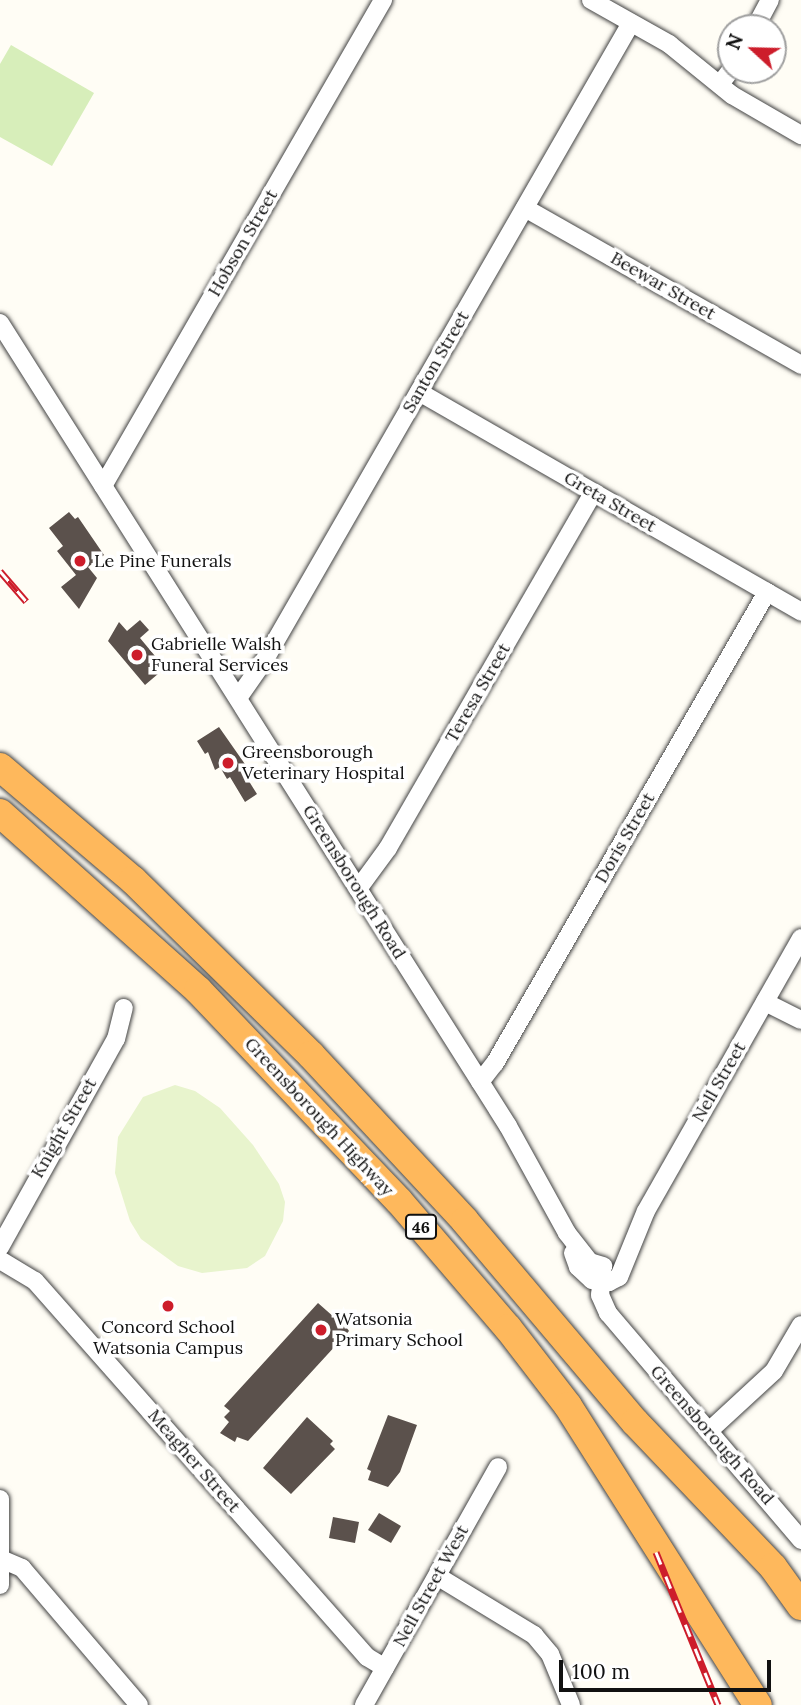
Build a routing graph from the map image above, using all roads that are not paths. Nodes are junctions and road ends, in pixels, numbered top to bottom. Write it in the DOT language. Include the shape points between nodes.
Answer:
graph roads {
  1 [pos="383,0"];
  2 [pos="591,0"];
  3 [pos="631,23"];
  4 [pos="717,72"];
  5 [pos="734,84"];
  6 [pos="801,135"];
  7 [pos="525,208"];
  8 [pos="0,323"];
  9 [pos="801,365"];
  10 [pos="419,392"];
  11 [pos="103,486"];
  12 [pos="593,493"];
  13 [pos="767,592"];
  14 [pos="801,612"];
  15 [pos="238,698"];
  16 [pos="0,767"];
  17 [pos="0,813"];
  18 [pos="358,889"];
  19 [pos="801,938"];
  20 [pos="767,998"];
  21 [pos="124,1008"];
  22 [pos="801,1013"];
  23 [pos="801,1020"];
  24 [pos="480,1082"];
  25 [pos="0,1248"];
  26 [pos="0,1260"];
  27 [pos="604,1277"];
  28 [pos="801,1325"];
  29 [pos="709,1431"];
  30 [pos="498,1467"];
  31 [pos="0,1499"];
  32 [pos="801,1540"];
  33 [pos="1,1559"];
  34 [pos="437,1576"];
  35 [pos="0,1579"];
  36 [pos="31,1582"];
  37 [pos="0,1585"];
  38 [pos="801,1606"];
  39 [pos="385,1668"];
  40 [pos="139,1705"];
  41 [pos="364,1705"];
  42 [pos="571,1705"];
  43 [pos="758,1705"];
  1 -- 11 [label="street, Hobson Street"];
  2 -- 3 [label="street"];
  3 -- 4 [label="street"];
  3 -- 7 [label="street, Santon Street"];
  5 -- 6 [label="street"];
  7 -- 9 [label="street, Beewar Street"];
  7 -- 10 [label="street, Santon Street"];
  8 -- 11 [label="street, Greensborough Road"];
  10 -- 12 [label="street, Greta Street"];
  10 -- 15 [label="street, Santon Street" via="264,661"];
  11 -- 15 [label="street, Greensborough Road"];
  12 -- 13 [label="street, Greta Street"];
  12 -- 18 [label="street, Teresa Street" via="388,848"];
  13 -- 14 [label="street, Greta Street"];
  13 -- 24 [label="street, Doris Street" via="514,1031"];
  15 -- 18 [label="street, Greensborough Road"];
  16 -- 38 [label="highway, Greensborough Highway / 46" via="132,880 311,1055 456,1212 635,1422 773,1567"];
  17 -- 43 [label="highway, Greensborough Highway / 46" via="198,990 399,1201 508,1328 568,1406"];
  18 -- 24 [label="street, Greensborough Road"];
  19 -- 20 [label="street, Nell Street"];
  20 -- 22 [label="street"];
  20 -- 23 [label="street"];
  20 -- 27 [label="street, Nell Street" via="639,1226"];
  21 -- 25 [label="street, Knight Street" via="116,1039"];
  24 -- 27 [label="street, Greensborough Road" via="567,1233"];
  26 -- 39 [label="street, Meagher Street" via="35,1281 367,1657"];
  27 -- 29 [label="street, Greensborough Road" via="623,1330"];
  28 -- 29 [label="street" via="774,1371"];
  29 -- 32 [label="street, Greensborough Road"];
  30 -- 34 [label="street, Nell Street West"];
  31 -- 33 [label="street"];
  33 -- 35 [label="street"];
  33 -- 36 [label="street" via="22,1568"];
  34 -- 39 [label="street, Nell Street West"];
  34 -- 42 [label="street" via="534,1635 550,1654"];
  35 -- 36 [label="street" via="15,1576"];
  35 -- 37 [label="street"];
  36 -- 40 [label="street"];
  39 -- 41 [label="street, Nell Street West"];
}
